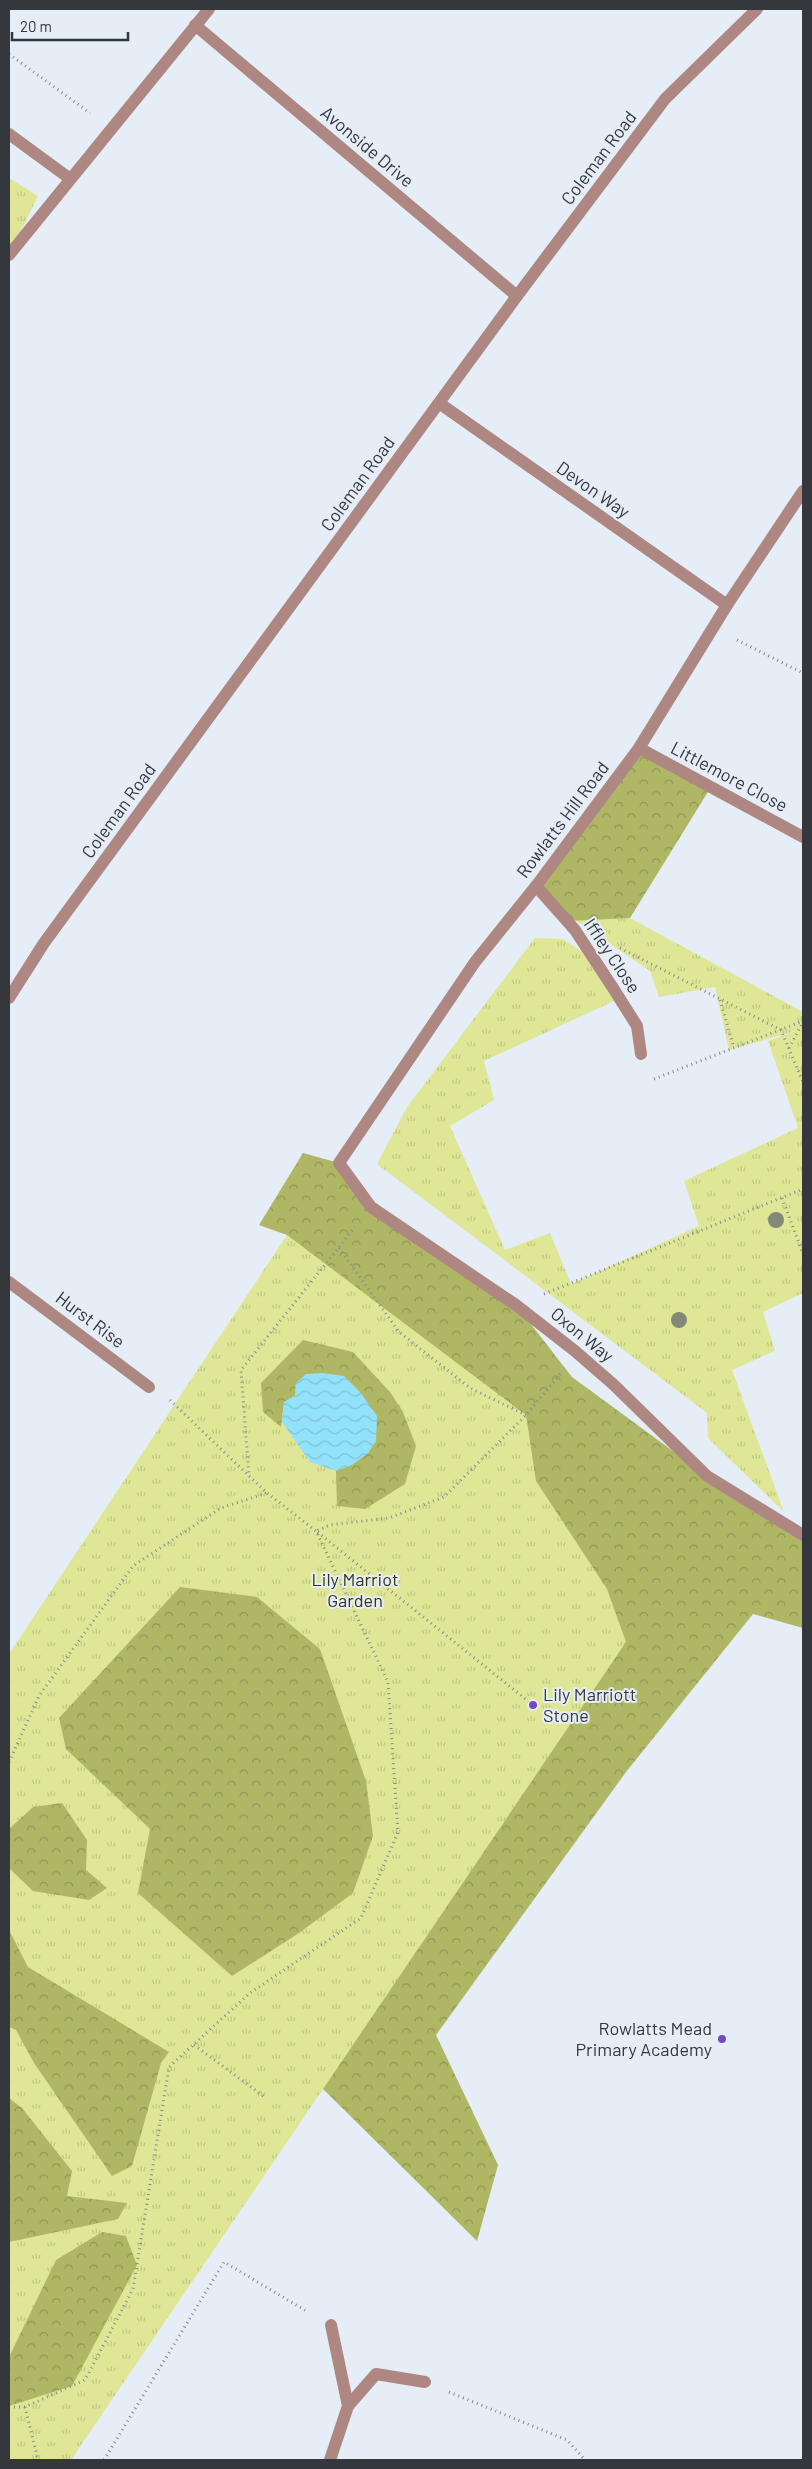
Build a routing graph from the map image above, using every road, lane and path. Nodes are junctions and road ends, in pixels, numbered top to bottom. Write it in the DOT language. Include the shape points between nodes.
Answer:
graph roads {
  1 [pos="208,9"];
  2 [pos="757,9"];
  3 [pos="196,25"];
  4 [pos="9,54"];
  5 [pos="111,128"];
  6 [pos="9,134"];
  7 [pos="69,178"];
  8 [pos="9,255"];
  9 [pos="516,296"];
  10 [pos="439,403"];
  11 [pos="802,496"];
  12 [pos="727,605"];
  13 [pos="713,628"];
  14 [pos="803,673"];
  15 [pos="639,748"];
  16 [pos="803,837"];
  17 [pos="536,886"];
  18 [pos="619,947"];
  19 [pos="9,998"];
  20 [pos="720,999"];
  21 [pos="803,1022"];
  22 [pos="781,1030"];
  23 [pos="734,1048"];
  24 [pos="789,1048"];
  25 [pos="641,1054"];
  26 [pos="803,1082"];
  27 [pos="339,1163"];
  28 [pos="803,1189"];
  29 [pos="782,1198"];
  30 [pos="371,1207"];
  31 [pos="339,1248"];
  32 [pos="803,1254"];
  33 [pos="9,1282"];
  34 [pos="516,1305"];
  35 [pos="578,1355"];
  36 [pos="149,1387"];
  37 [pos="526,1414"];
  38 [pos="249,1476"];
  39 [pos="266,1493"];
  40 [pos="316,1531"];
  41 [pos="803,1535"];
  42 [pos="533,1705"];
  43 [pos="9,1762"];
  44 [pos="193,2045"];
  45 [pos="266,2098"];
  46 [pos="330,2325"];
  47 [pos="425,2382"];
  48 [pos="348,2406"];
  49 [pos="9,2407"];
  50 [pos="25,2407"];
  51 [pos="38,2460"];
  52 [pos="104,2460"];
  53 [pos="330,2460"];
  54 [pos="585,2460"];
  1 -- 3 [label="street"];
  2 -- 9 [label="street, Coleman Road" via="665,100"];
  3 -- 5 [label="street"];
  3 -- 9 [label="street, Avonside Drive"];
  4 -- 5 [label="path"];
  5 -- 7 [label="street"];
  6 -- 7 [label="street"];
  7 -- 8 [label="street"];
  9 -- 10 [label="street, Coleman Road"];
  10 -- 12 [label="street, Devon Way"];
  10 -- 19 [label="street, Coleman Road" via="44,943"];
  11 -- 12 [label="street, Rowlatts Hill Road"];
  12 -- 13 [label="street, Rowlatts Hill Road"];
  13 -- 14 [label="path"];
  13 -- 15 [label="street, Rowlatts Hill Road"];
  15 -- 16 [label="street, Littlemore Close"];
  15 -- 17 [label="street, Rowlatts Hill Road"];
  17 -- 25 [label="street, Iffley Close" via="575,930 618,995 637,1026"];
  17 -- 27 [label="street, Rowlatts Hill Road" via="475,962"];
  18 -- 20 [label="path"];
  20 -- 22 [label="path"];
  20 -- 23 [label="path"];
  21 -- 22 [label="path"];
  21 -- 24 [label="path"];
  22 -- 23 [label="path"];
  22 -- 24 [label="path"];
  23 -- 25 [label="path" via="651,1080"];
  24 -- 26 [label="path"];
  27 -- 30 [label="street, Oxon Way"];
  28 -- 29 [label="path"];
  29 -- 32 [label="path"];
  29 -- 34 [label="path"];
  30 -- 31 [label="path"];
  30 -- 34 [label="street, Oxon Way"];
  31 -- 37 [label="path" via="399,1332 470,1388"];
  31 -- 38 [label="path" via="241,1370"];
  33 -- 36 [label="street, Hurst Rise"];
  34 -- 35 [label="street, Oxon Way"];
  35 -- 37 [label="path"];
  35 -- 41 [label="street, Oxon Way" via="614,1384 707,1476"];
  36 -- 38 [label="path" via="166,1396"];
  37 -- 40 [label="path" via="444,1497 390,1518 330,1526"];
  38 -- 39 [label="path"];
  39 -- 40 [label="path"];
  39 -- 43 [label="path" via="221,1508 133,1566 39,1696"];
  40 -- 42 [label="path"];
  40 -- 44 [label="path" via="388,1682 398,1832 361,1918 250,1993"];
  44 -- 45 [label="path"];
  44 -- 50 [label="path" via="169,2067 133,2289 85,2380"];
  46 -- 48 [label="street"];
  46 -- 52 [label="path" via="224,2262"];
  47 -- 48 [label="street" via="376,2374"];
  47 -- 54 [label="path" via="567,2440"];
  48 -- 53 [label="street"];
  49 -- 50 [label="path"];
  50 -- 51 [label="path"];
}
